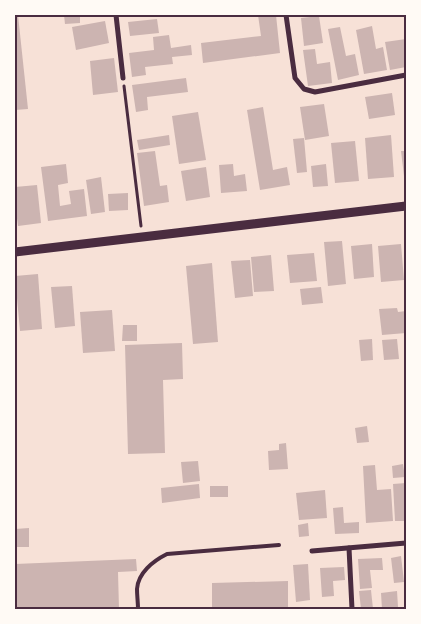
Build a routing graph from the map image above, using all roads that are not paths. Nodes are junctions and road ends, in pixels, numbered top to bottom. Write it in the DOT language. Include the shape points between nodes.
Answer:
graph roads {
  1 [pos="116,15"];
  2 [pos="286,15"];
  3 [pos="406,76"];
  4 [pos="123,78"];
  5 [pos="406,206"];
  6 [pos="15,252"];
  7 [pos="406,543"];
  8 [pos="279,545"];
  9 [pos="349,548"];
  10 [pos="312,551"];
  11 [pos="138,609"];
  12 [pos="352,609"];
  1 -- 4 [label="street"];
  2 -- 3 [label="street" via="296,78 304,89 315,92"];
  5 -- 6 [label="street"];
  7 -- 9 [label="street"];
  8 -- 11 [label="lane" via="167,554 158,558 140,578"];
  9 -- 10 [label="street"];
  9 -- 12 [label="street"];
}
